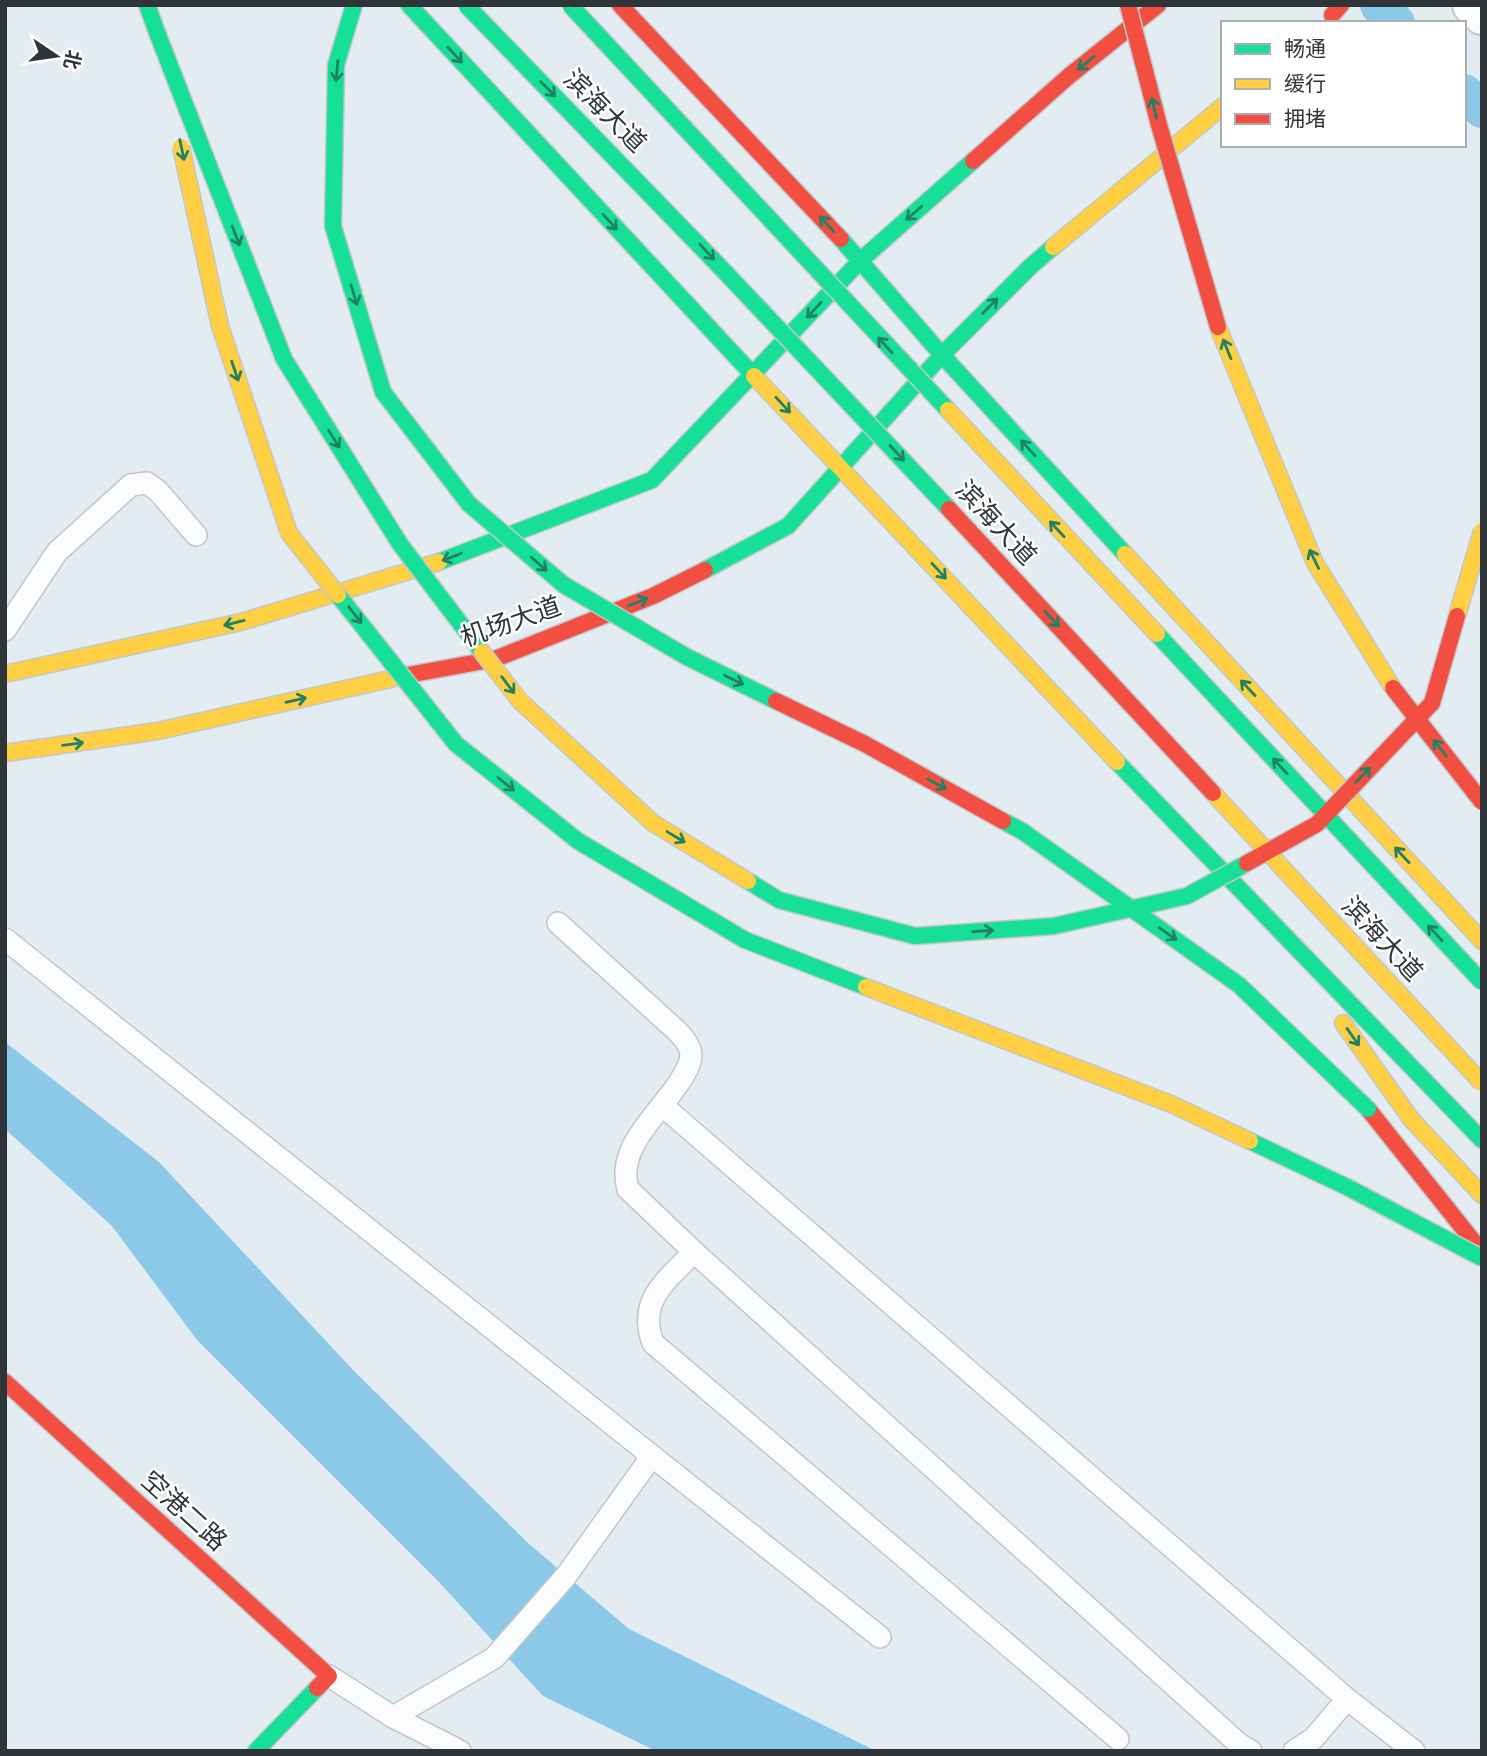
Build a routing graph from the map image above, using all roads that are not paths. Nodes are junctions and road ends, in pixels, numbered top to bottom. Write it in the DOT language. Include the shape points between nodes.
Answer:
graph roads {
  1 [pos="147,5"];
  2 [pos="354,5"];
  3 [pos="409,5"];
  4 [pos="466,5"];
  5 [pos="570,5"];
  6 [pos="620,5"];
  7 [pos="1128,5"];
  8 [pos="1158,5"];
  9 [pos="1472,5"];
  10 [pos="1482,15"];
  11 [pos="158,35"];
  12 [pos="1221,108"];
  13 [pos="861,260"];
  14 [pos="942,355"];
  15 [pos="754,374"];
  16 [pos="841,467"];
  17 [pos="1482,531"];
  18 [pos="196,535"];
  19 [pos="5,630"];
  20 [pos="5,674"];
  21 [pos="5,753"];
  22 [pos="1482,802"];
  23 [pos="1271,922"];
  24 [pos="558,923"];
  25 [pos="5,939"];
  26 [pos="1482,941"];
  27 [pos="1482,982"];
  28 [pos="1482,1083"];
  29 [pos="663,1106"];
  30 [pos="1482,1140"];
  31 [pos="1482,1195"];
  32 [pos="694,1252"];
  33 [pos="1482,1252"];
  34 [pos="1482,1258"];
  35 [pos="5,1382"];
  36 [pos="652,1457"];
  37 [pos="880,1637"];
  38 [pos="329,1676"];
  39 [pos="1347,1699"];
  40 [pos="393,1717"];
  41 [pos="1118,1739"];
  42 [pos="256,1751"];
  43 [pos="460,1751"];
  44 [pos="1251,1751"];
  45 [pos="1294,1751"];
  46 [pos="1415,1751"];
  1 -- 11 [label="main road"];
  2 -- 33 [label="main road, one-way, bridge" via="336,65 333,226 383,392 469,504 564,585 687,657 865,744 1022,831 1239,985 1368,1110"];
  3 -- 15 [label="main road, one-way"];
  4 -- 28 [label="main road, 滨海大道, one-way, bridge" via="866,419"];
  27 -- 5 [label="main road, 滨海大道, one-way, bridge"];
  13 -- 6 [label="main road, one-way"];
  22 -- 7 [label="main road, one-way, bridge" via="1395,691 1315,563 1217,325"];
  8 -- 13 [label="main road, one-way" via="1069,76"];
  9 -- 10 [label="street"];
  11 -- 17 [label="main road, one-way, bridge" via="284,359 400,544 520,701 653,823 779,900 915,936 1054,926 1187,896 1317,824 1432,702"];
  11 -- 34 [label="main road, one-way, bridge" via="220,326 289,533 456,744 578,841 745,940 1171,1104 1347,1187"];
  14 -- 12 [label="main road, 机场大道, one-way" via="1031,266"];
  13 -- 14 [label="main road"];
  13 -- 15 [label="main road, one-way"];
  14 -- 16 [label="main road, 机场大道"];
  26 -- 14 [label="main road, one-way"];
  15 -- 16 [label="main road, one-way"];
  15 -- 20 [label="main road, one-way" via="652,480 443,561 241,622"];
  21 -- 16 [label="main road, 机场大道, one-way" via="159,731 495,659 653,596 788,526"];
  16 -- 23 [label="main road, one-way"];
  18 -- 19 [label="lane" via="158,491 146,483 131,485 57,552"];
  23 -- 30 [label="main road"];
  23 -- 31 [label="main road, one-way" via="1411,1119"];
  24 -- 29 [label="lane" via="686,1040 691,1052 689,1065"];
  25 -- 36 [label="lane"];
  29 -- 32 [label="lane" via="635,1140 625,1176 628,1189"];
  29 -- 39 [label="lane"];
  32 -- 41 [label="lane" via="656,1291 648,1309 647,1328 653,1343"];
  32 -- 44 [label="lane"];
  35 -- 38 [label="main road, 空港二路"];
  36 -- 37 [label="lane"];
  36 -- 40 [label="lane" via="566,1576 494,1658"];
  38 -- 40 [label="lane"];
  38 -- 42 [label="main road"];
  39 -- 45 [label="lane" via="1314,1738"];
  39 -- 46 [label="lane"];
  40 -- 43 [label="lane"];
}
